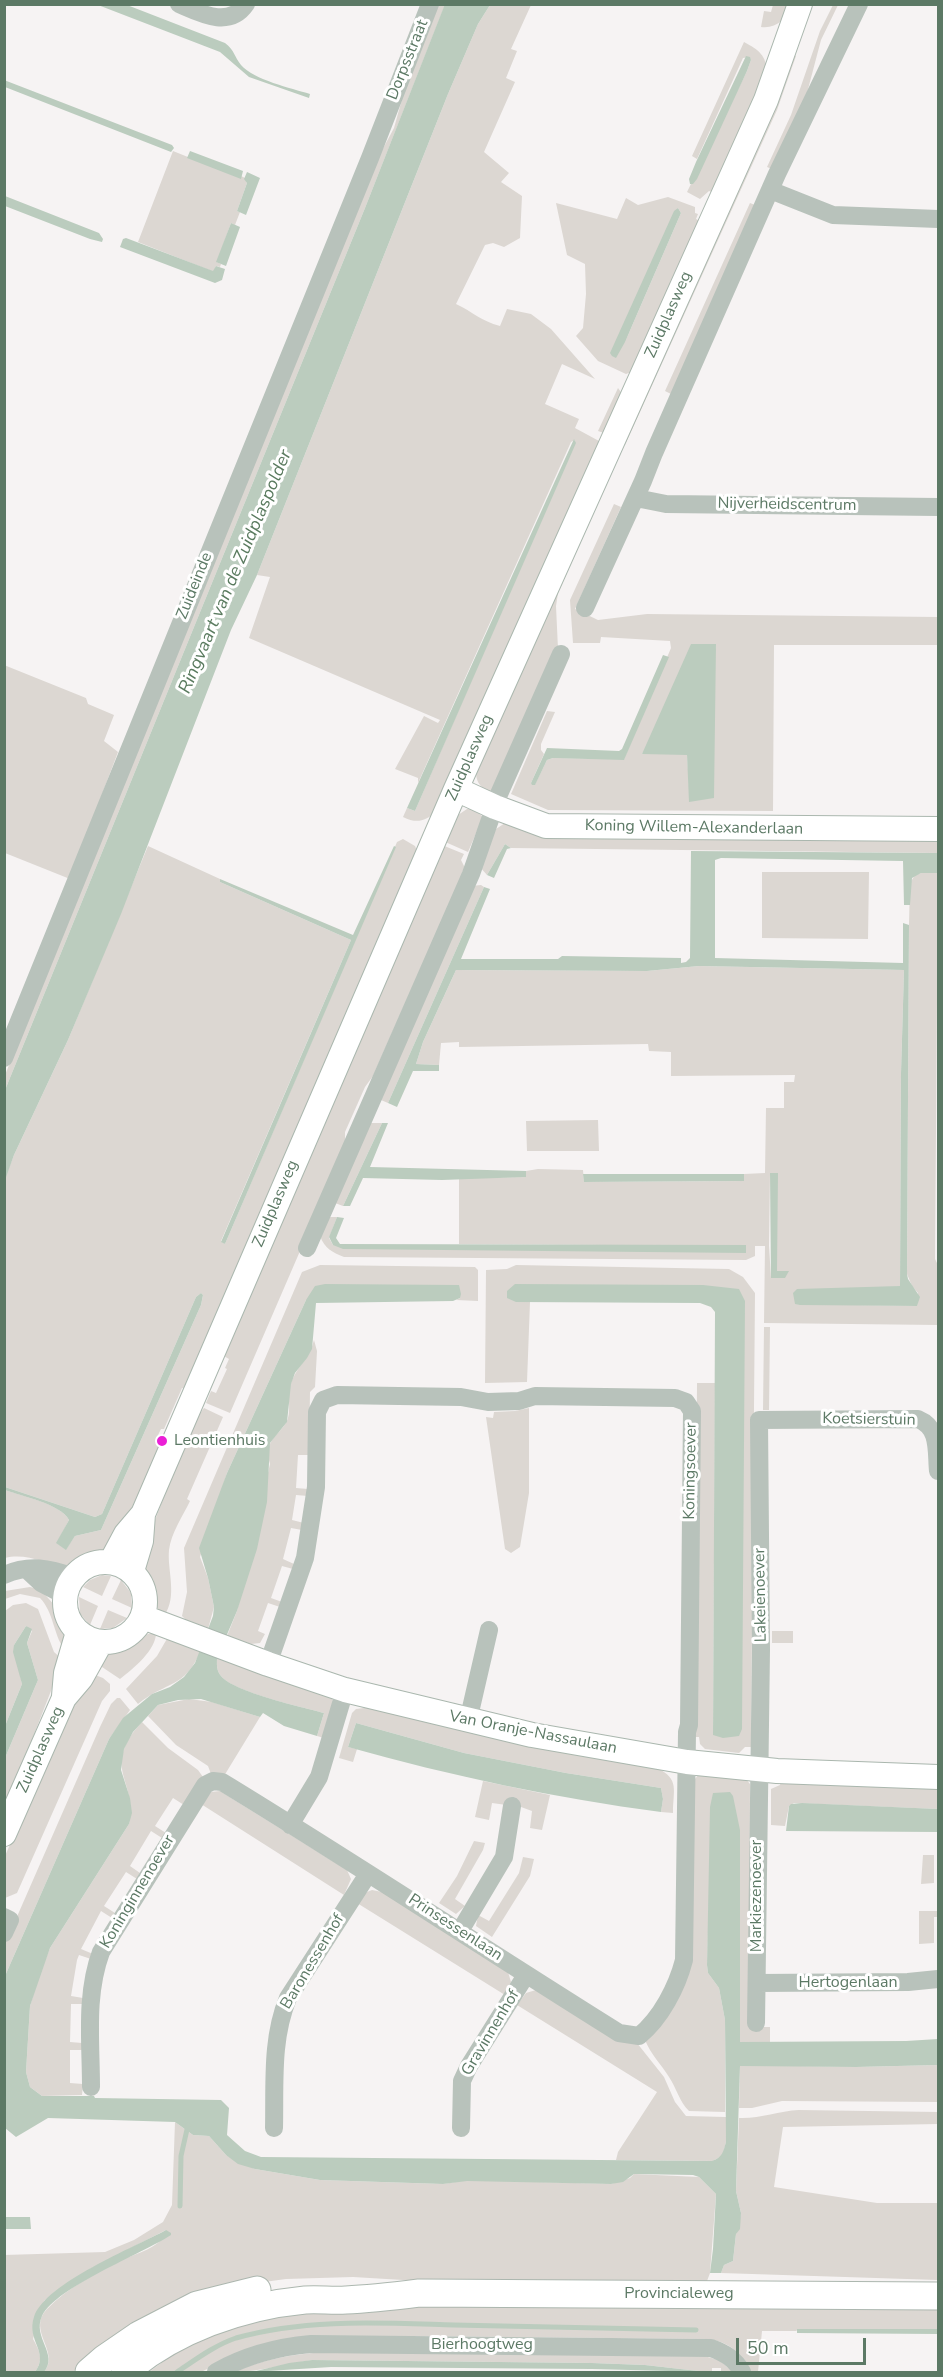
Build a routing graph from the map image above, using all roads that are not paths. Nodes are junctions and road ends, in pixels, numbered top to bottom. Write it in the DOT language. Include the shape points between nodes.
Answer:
graph roads {
  1 [pos="178,4"];
  2 [pos="246,4"];
  3 [pos="430,4"];
  4 [pos="800,4"];
  5 [pos="859,4"];
  6 [pos="385,116"];
  7 [pos="770,190"];
  8 [pos="939,219"];
  9 [pos="636,498"];
  10 [pos="939,507"];
  11 [pos="585,608"];
  12 [pos="561,654"];
  13 [pos="456,789"];
  14 [pos="495,807"];
  15 [pos="939,830"];
  16 [pos="4,1058"];
  17 [pos="307,1248"];
  18 [pos="759,1420"];
  19 [pos="939,1471"];
  20 [pos="121,1567"];
  21 [pos="4,1575"];
  22 [pos="70,1586"];
  23 [pos="143,1617"];
  24 [pos="489,1630"];
  25 [pos="78,1632"];
  26 [pos="101,1642"];
  27 [pos="268,1664"];
  28 [pos="345,1690"];
  29 [pos="64,1698"];
  30 [pos="468,1721"];
  31 [pos="687,1762"];
  32 [pos="758,1769"];
  33 [pos="939,1777"];
  34 [pos="213,1781"];
  35 [pos="513,1806"];
  36 [pos="290,1824"];
  37 [pos="4,1834"];
  38 [pos="368,1874"];
  39 [pos="4,1917"];
  40 [pos="460,1930"];
  41 [pos="4,1933"];
  42 [pos="526,1975"];
  43 [pos="939,1979"];
  44 [pos="757,1983"];
  45 [pos="756,2023"];
  46 [pos="619,2033"];
  47 [pos="91,2087"];
  48 [pos="274,2128"];
  49 [pos="461,2128"];
  50 [pos="419,2293"];
  51 [pos="939,2296"];
  52 [pos="89,2373"];
  53 [pos="125,2373"];
  54 [pos="216,2373"];
  55 [pos="742,2373"];
  1 -- 2 [label="street" via="220,18 235,14"];
  3 -- 6 [label="street, Dorpsstraat"];
  4 -- 13 [label="main road, Zuidplasweg" via="766,100"];
  5 -- 7 [label="street"];
  6 -- 16 [label="street, Zuideinde"];
  7 -- 8 [label="street" via="833,215"];
  7 -- 9 [label="street"];
  9 -- 10 [label="street, Nijverheidscentrum" via="666,504"];
  9 -- 11 [label="street"];
  12 -- 14 [label="street"];
  13 -- 14 [label="main road, Koning Willem-Alexanderlaan"];
  13 -- 20 [label="main road, Zuidplasweg" via="143,1514 126,1534"];
  14 -- 15 [label="main road, Koning Willem-Alexanderlaan" via="554,826"];
  14 -- 17 [label="street" via="471,874"];
  18 -- 19 [label="street, Koetsierstuin" via="918,1419 934,1432"];
  18 -- 32 [label="street, Lakeienoever"];
  20 -- 22 [label="main road" via="90,1565"];
  20 -- 23 [label="main road" via="140,1581 145,1592"];
  21 -- 22 [label="street" via="48,1568"];
  22 -- 25 [label="main road" via="67,1615"];
  23 -- 26 [label="main road" via="126,1637"];
  23 -- 27 [label="main road, Van Oranje-Nassaulaan"];
  24 -- 30 [label="street"];
  25 -- 26 [label="main road"];
  25 -- 29 [label="main road, Zuidplasweg" via="66,1673"];
  26 -- 29 [label="main road, Zuidplasweg" via="81,1678"];
  27 -- 28 [label="main road, Van Oranje-Nassaulaan"];
  27 -- 31 [label="street, Koningsoever" via="305,1558 316,1487 317,1412 322,1400 337,1395 461,1397 488,1402 535,1396 681,1399 692,1412"];
  28 -- 30 [label="main road, Van Oranje-Nassaulaan"];
  28 -- 36 [label="street" via="319,1777"];
  29 -- 37 [label="main road, Zuidplasweg"];
  30 -- 31 [label="main road, Van Oranje-Nassaulaan"];
  31 -- 32 [label="main road, Van Oranje-Nassaulaan"];
  31 -- 46 [label="street, Koningsoever" via="684,1960 678,1981 651,2027 639,2037"];
  32 -- 33 [label="main road, Van Oranje-Nassaulaan"];
  32 -- 44 [label="street, Markiezenoever"];
  34 -- 36 [label="street, Prinsessenlaan" via="222,1782"];
  34 -- 47 [label="street, Koninginnenoever" via="205,1785 101,1952 91,1993"];
  35 -- 40 [label="street" via="504,1857"];
  36 -- 38 [label="street, Prinsessenlaan"];
  38 -- 40 [label="street, Prinsessenlaan"];
  38 -- 48 [label="street, Baronessenhof" via="280,2016"];
  39 -- 41 [label="street" via="10,1920"];
  40 -- 42 [label="street, Prinsessenlaan"];
  42 -- 46 [label="street, Prinsessenlaan"];
  42 -- 49 [label="street, Gravinnenhof" via="462,2081"];
  43 -- 44 [label="street, Hertogenlaan"];
  44 -- 45 [label="street, Markiezenoever"];
  50 -- 51 [label="main road, Provincialeweg"];
  50 -- 52 [label="main road, Provincialeweg" via="322,2281 265,2288 197,2305 139,2335"];
  50 -- 53 [label="main road, Provincialeweg" via="266,2305 203,2325 163,2346"];
  54 -- 55 [label="street, Bierhoogtweg" via="251,2356 311,2344 711,2348 738,2364"];
}
